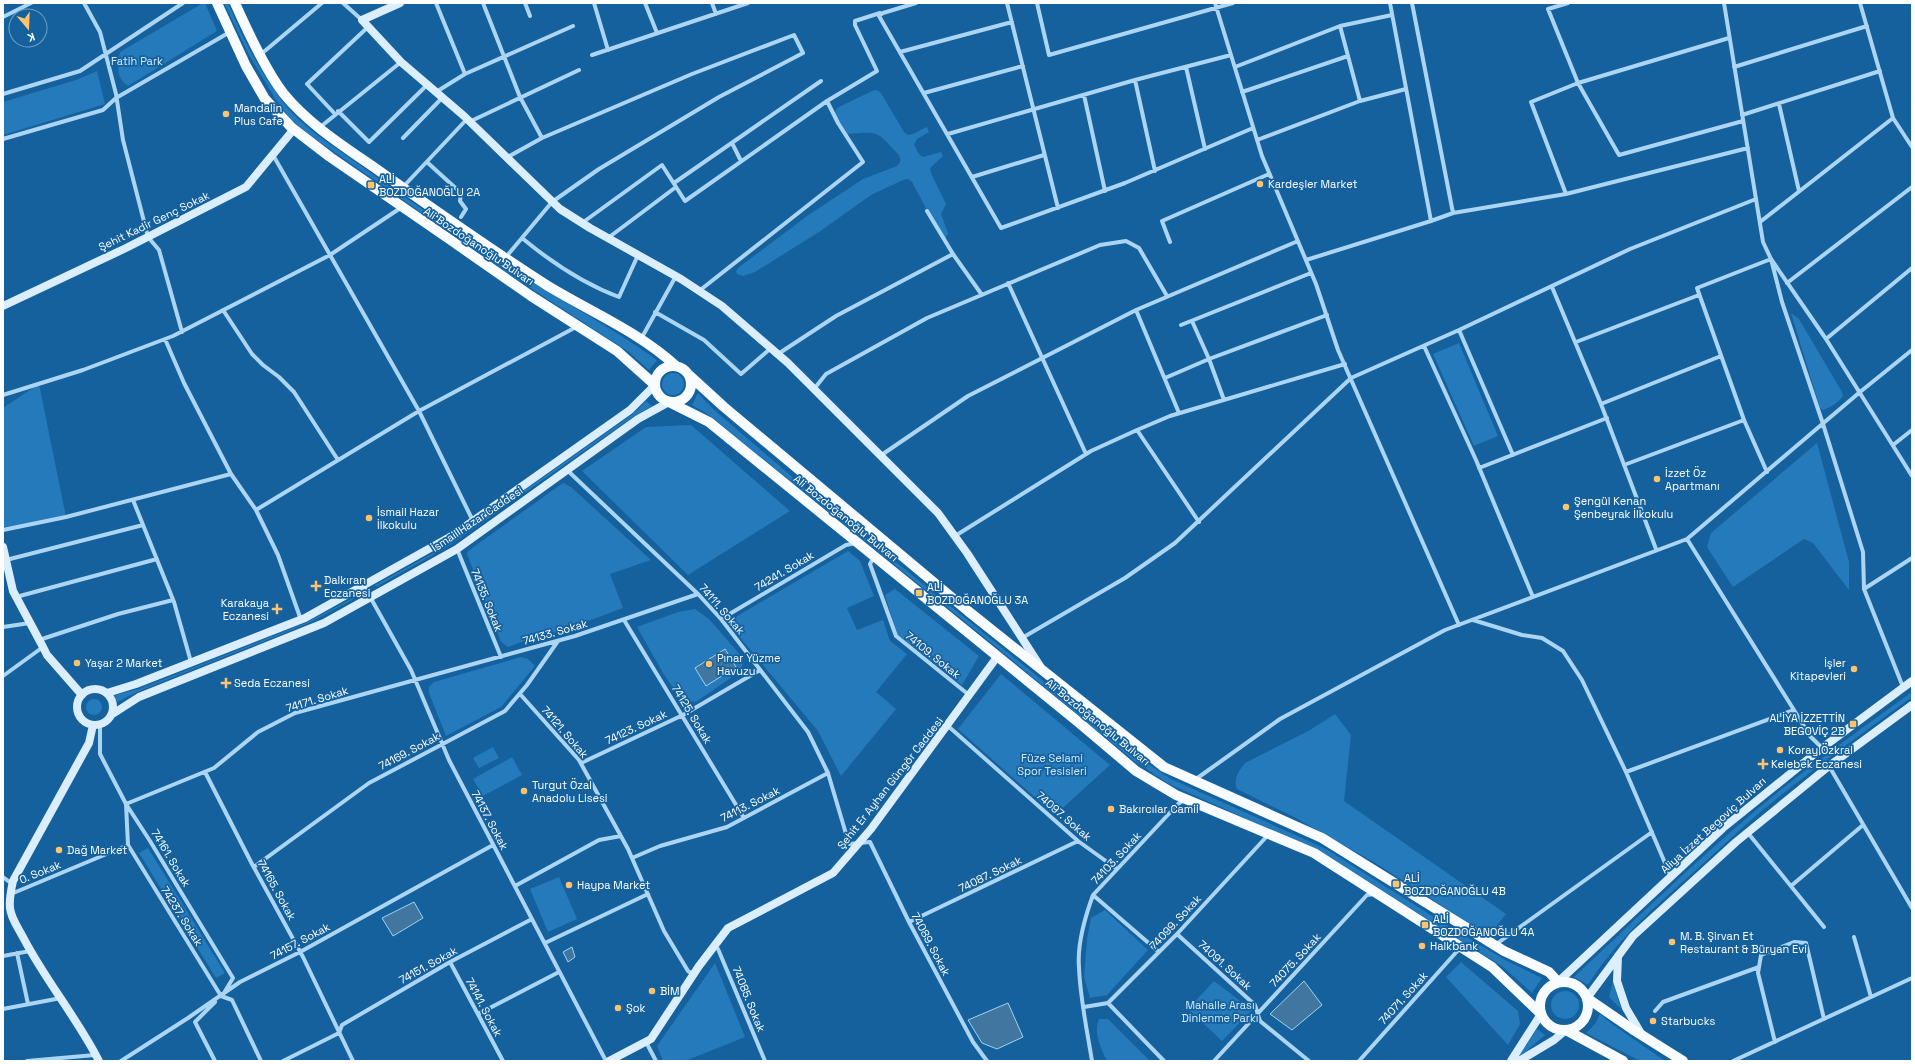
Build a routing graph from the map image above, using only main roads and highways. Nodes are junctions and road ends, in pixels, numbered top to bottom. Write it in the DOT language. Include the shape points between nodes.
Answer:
graph roads {
  1 [pos="217,3"];
  2 [pos="235,3"];
  3 [pos="400,3"];
  4 [pos="294,129"];
  5 [pos="3,306"];
  6 [pos="676,366"];
  7 [pos="689,375"];
  8 [pos="655,385"];
  9 [pos="669,402"];
  10 [pos="3,547"];
  11 [pos="997,657"];
  12 [pos="1043,671"];
  13 [pos="1912,681"];
  14 [pos="107,693"];
  15 [pos="82,695"];
  16 [pos="1912,705"];
  17 [pos="111,715"];
  18 [pos="96,724"];
  19 [pos="8,901"];
  20 [pos="1618,956"];
  21 [pos="1558,982"];
  22 [pos="1587,998"];
  23 [pos="1541,1014"];
  24 [pos="1566,1030"];
  25 [pos="1643,1036"];
  26 [pos="97,1058"];
  27 [pos="609,1061"];
  28 [pos="1511,1061"];
  29 [pos="1519,1061"];
  30 [pos="1623,1061"];
  31 [pos="1683,1061"];
  1 -- 4 [label="main road, Ali Bozdoğanoğlu Bulvarı" via="246,66 266,99"];
  2 -- 6 [label="main road, Ali Bozdoğanoğlu Bulvarı" via="260,55 283,93 305,117 506,258 548,286 662,353"];
  3 -- 12 [label="main road" via="362,20 401,62 468,121 552,202 582,223 676,276 722,306 814,389 938,513"];
  4 -- 5 [label="main road, Şehit Kadir Genç Sokak" via="246,188"];
  4 -- 8 [label="main road, Ali Bozdoğanoğlu Bulvarı" via="402,207 626,357"];
  6 -- 7 [label="main road"];
  6 -- 8 [label="main road" via="662,369"];
  7 -- 9 [label="main road" via="690,392 681,400"];
  7 -- 12 [label="main road, Ali Bozdoğanoğlu Bulvarı" via="900,555"];
  8 -- 9 [label="main road" via="659,396"];
  8 -- 14 [label="main road, İsmail Hazar Caddesi" via="630,410 450,537 364,586 301,620"];
  9 -- 11 [label="main road, Ali Bozdoğanoğlu Bulvarı" via="709,422"];
  9 -- 17 [label="main road, İsmail Hazar Caddesi" via="638,419 457,549 324,622 139,697"];
  10 -- 15 [label="main road" via="9,581 16,597 47,655"];
  11 -- 23 [label="main road, Ali Bozdoğanoğlu Bulvarı" via="1136,771 1186,799 1314,853 1492,967"];
  11 -- 27 [label="main road, Şehit Er Ayhan Güngör Caddesi" via="860,843 833,872 728,928 693,974 651,1039"];
  12 -- 21 [label="main road, Ali Bozdoğanoğlu Bulvarı" via="1164,767 1322,838 1495,945 1549,972"];
  13 -- 21 [label="main road, Aliya İzzet Begoviç Bulvarı" via="1822,748 1723,828"];
  14 -- 15 [label="main road" via="92,689"];
  14 -- 17 [label="main road" via="113,705"];
  15 -- 18 [label="main road" via="78,710 83,720"];
  16 -- 20 [label="main road" via="1829,766 1748,833 1633,936"];
  17 -- 18 [label="main road" via="104,722"];
  18 -- 19 [label="main road" via="89,743 12,884"];
  19 -- 26 [label="main road" via="14,920 30,951 62,998"];
  20 -- 22 [label="main road"];
  20 -- 25 [label="main road" via="1617,981 1626,1008"];
  21 -- 22 [label="main road" via="1574,984 1581,988"];
  21 -- 23 [label="main road" via="1544,992 1541,999"];
  22 -- 24 [label="main road" via="1588,1011 1585,1018 1580,1024"];
  22 -- 25 [label="main road"];
  23 -- 24 [label="main road" via="1551,1026"];
  23 -- 28 [label="main road"];
  24 -- 29 [label="main road"];
  24 -- 30 [label="main road"];
  25 -- 31 [label="main road"];
}
